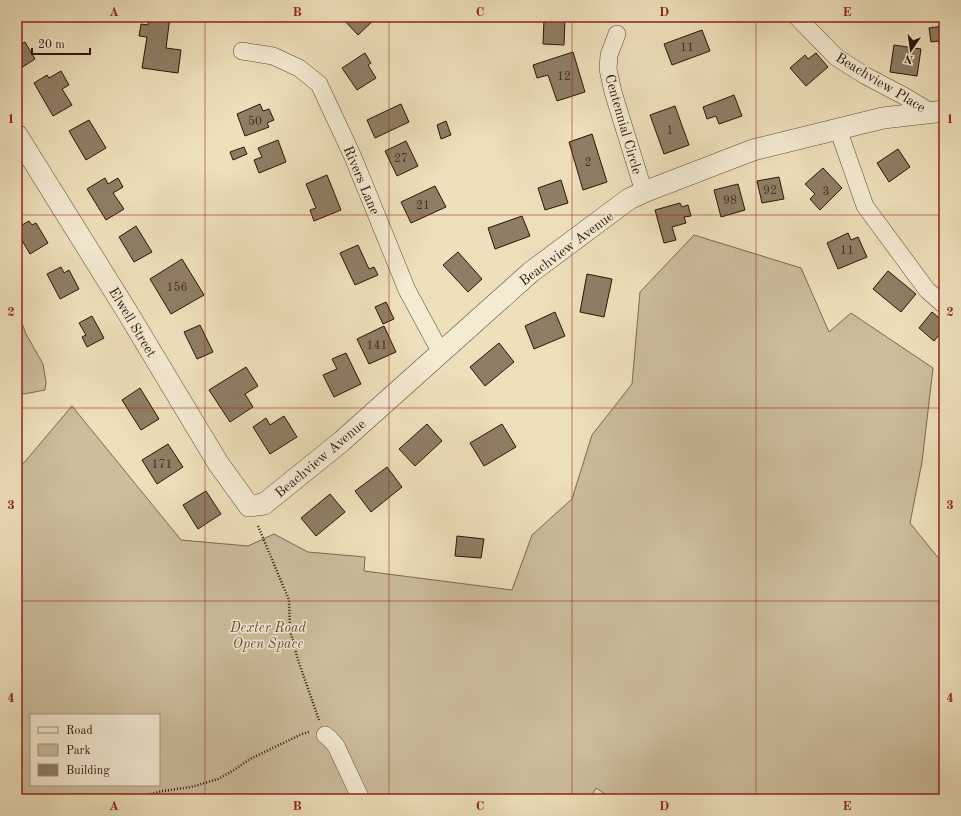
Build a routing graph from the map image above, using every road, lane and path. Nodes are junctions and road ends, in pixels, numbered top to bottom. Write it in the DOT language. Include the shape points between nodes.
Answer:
graph roads {
  1 [pos="797,17"];
  2 [pos="617,34"];
  3 [pos="242,51"];
  4 [pos="938,112"];
  5 [pos="838,129"];
  6 [pos="17,135"];
  7 [pos="644,192"];
  8 [pos="944,305"];
  9 [pos="440,353"];
  10 [pos="250,506"];
  11 [pos="325,735"];
  12 [pos="130,799"];
  13 [pos="361,799"];
  1 -- 4 [label="street, Beachview Place" via="836,57 864,75"];
  2 -- 7 [label="street, Centennial Circle" via="609,55 608,69"];
  3 -- 9 [label="street, Rivers Lane" via="273,56 299,68 319,84 353,157 407,290"];
  4 -- 5 [label="street, Beachview Avenue" via="883,118"];
  5 -- 7 [label="street, Beachview Avenue" via="753,150"];
  5 -- 8 [label="street" via="865,206 927,290"];
  6 -- 10 [label="street, Elwell Street" via="218,463"];
  7 -- 9 [label="street, Beachview Avenue" via="629,199 531,272"];
  9 -- 10 [label="street, Beachview Avenue" via="342,442 264,504"];
  10 -- 11 [label="path" via="289,600 290,630 298,660"];
  11 -- 12 [label="path" via="312,731 302,734 218,778 191,787"];
  11 -- 13 [label="street" via="336,746"];
}
